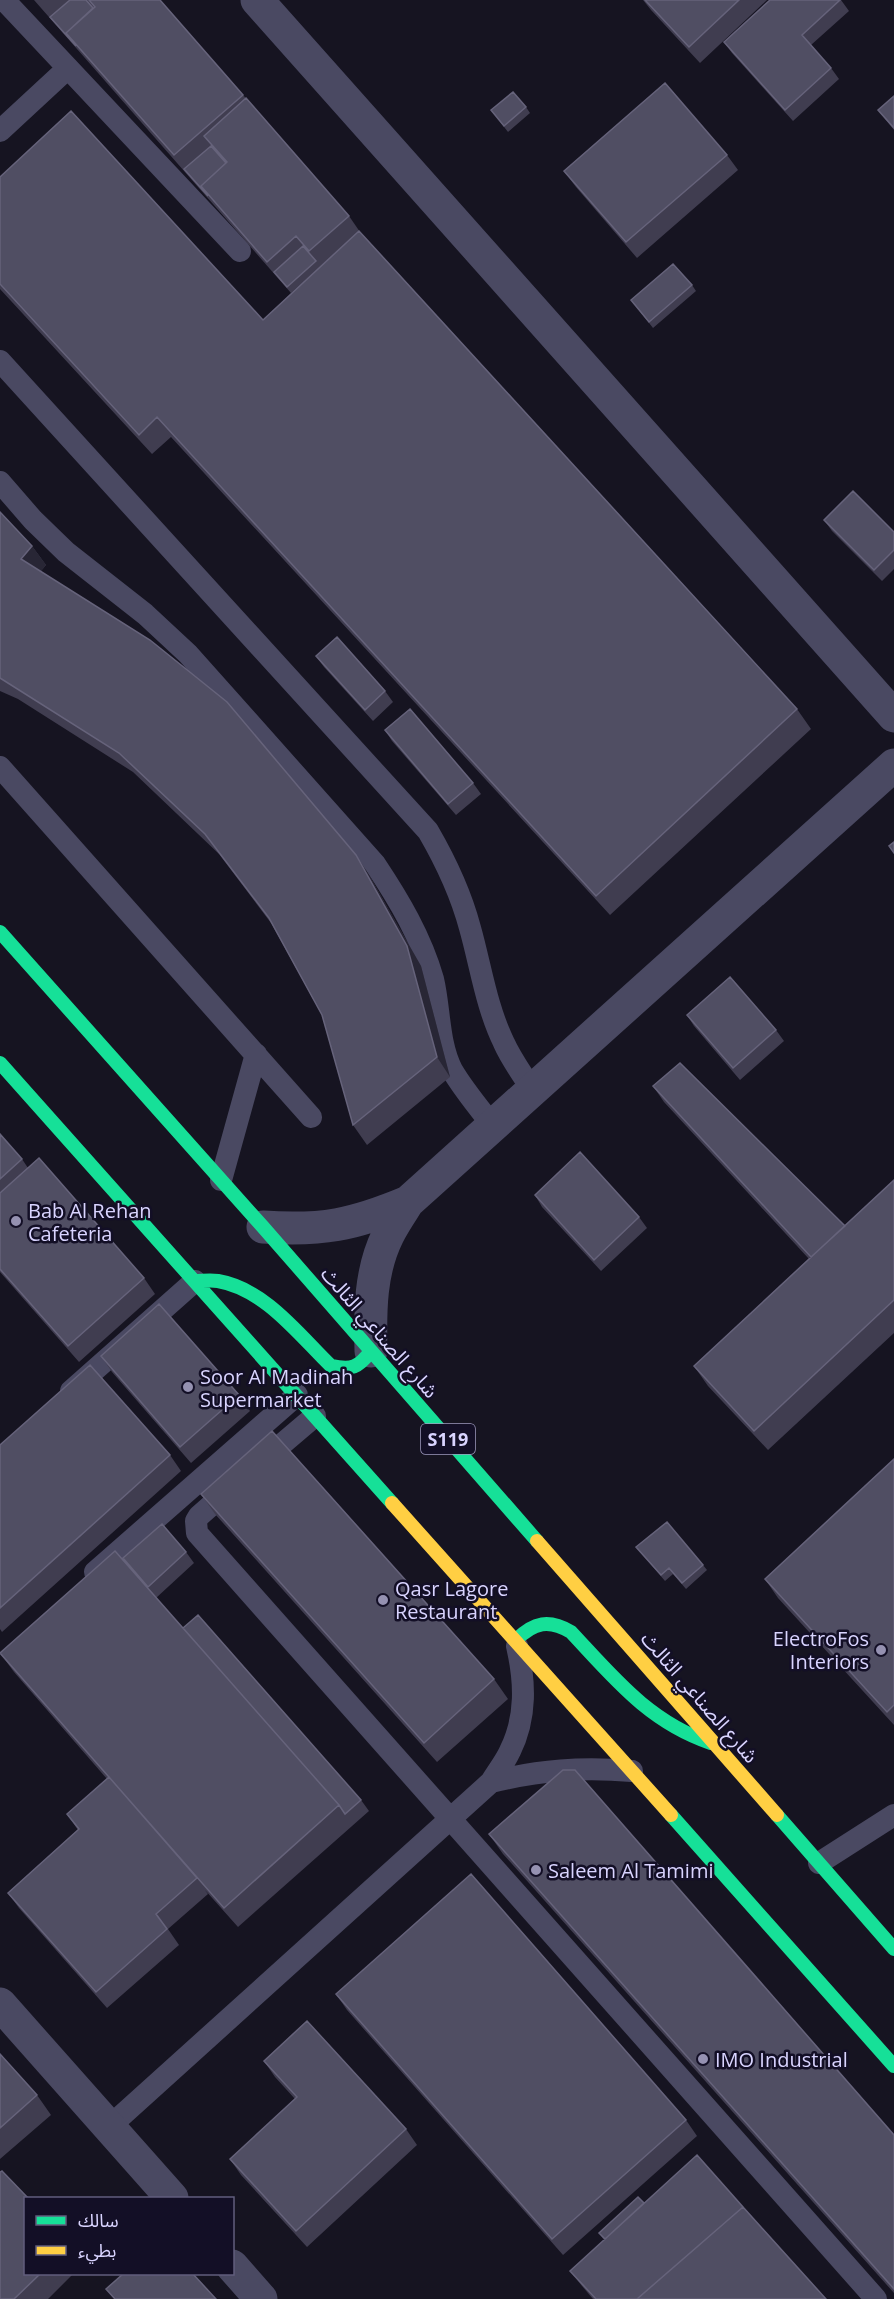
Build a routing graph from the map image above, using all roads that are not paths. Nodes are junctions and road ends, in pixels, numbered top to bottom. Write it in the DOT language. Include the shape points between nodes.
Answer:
graph roads {
  1 [pos="4,0"];
  2 [pos="257,0"];
  3 [pos="68,68"];
  4 [pos="0,131"];
  5 [pos="240,251"];
  6 [pos="0,361"];
  7 [pos="0,482"];
  8 [pos="894,716"];
  9 [pos="894,765"];
  10 [pos="0,767"];
  11 [pos="0,932"];
  12 [pos="256,1054"];
  13 [pos="3,1072"];
  14 [pos="532,1090"];
  15 [pos="311,1117"];
  16 [pos="493,1126"];
  17 [pos="221,1180"];
  18 [pos="408,1202"];
  19 [pos="263,1227"];
  20 [pos="195,1281"];
  21 [pos="371,1351"];
  22 [pos="297,1395"];
  23 [pos="53,1406"];
  24 [pos="315,1416"];
  25 [pos="74,1589"];
  26 [pos="516,1640"];
  27 [pos="715,1744"];
  28 [pos="632,1771"];
  29 [pos="490,1782"];
  30 [pos="894,1815"];
  31 [pos="451,1818"];
  32 [pos="819,1863"];
  33 [pos="894,1949"];
  34 [pos="0,2004"];
  35 [pos="894,2066"];
  36 [pos="109,2127"];
  37 [pos="170,2197"];
  38 [pos="234,2268"];
  39 [pos="261,2299"];
  40 [pos="876,2299"];
  1 -- 3 [label="lane"];
  2 -- 8 [label="street"];
  3 -- 4 [label="lane"];
  3 -- 5 [label="lane"];
  6 -- 14 [label="lane" via="428,831 459,894 504,1044"];
  7 -- 16 [label="lane" via="66,552 145,614 188,654 375,864 399,899 418,938 433,979 444,1046 452,1069"];
  9 -- 14 [label="street"];
  10 -- 12 [label="lane"];
  11 -- 17 [label="main road, شارع الصناعي الثالث / S119"];
  12 -- 15 [label="lane"];
  12 -- 17 [label="lane"];
  13 -- 20 [label="main road"];
  14 -- 16 [label="street"];
  16 -- 18 [label="street"];
  17 -- 19 [label="main road, شارع الصناعي الثالث / S119"];
  18 -- 19 [label="street" via="338,1226"];
  18 -- 21 [label="street" via="388,1236 375,1272 370,1311"];
  19 -- 21 [label="main road, شارع الصناعي الثالث / S119"];
  20 -- 21 [label="main road" via="218,1281 264,1301 331,1366 346,1369 361,1364"];
  20 -- 22 [label="main road"];
  20 -- 23 [label="lane"];
  21 -- 27 [label="main road, شارع الصناعي الثالث / S119"];
  22 -- 24 [label="main road"];
  22 -- 25 [label="lane"];
  24 -- 26 [label="main road"];
  24 -- 31 [label="lane" via="198,1516 197,1533"];
  26 -- 27 [label="main road" via="527,1628 541,1622 558,1623 572,1632 655,1717 683,1734"];
  26 -- 28 [label="main road"];
  26 -- 29 [label="lane" via="524,1677 522,1714 511,1750"];
  27 -- 32 [label="main road, شارع الصناعي الثالث / S119"];
  28 -- 29 [label="lane" via="561,1769"];
  28 -- 35 [label="main road"];
  29 -- 31 [label="lane"];
  30 -- 32 [label="lane"];
  31 -- 36 [label="lane"];
  31 -- 40 [label="lane"];
  32 -- 33 [label="main road, شارع الصناعي الثالث / S119"];
  34 -- 36 [label="street"];
  36 -- 37 [label="street"];
  38 -- 39 [label="street"];
}
